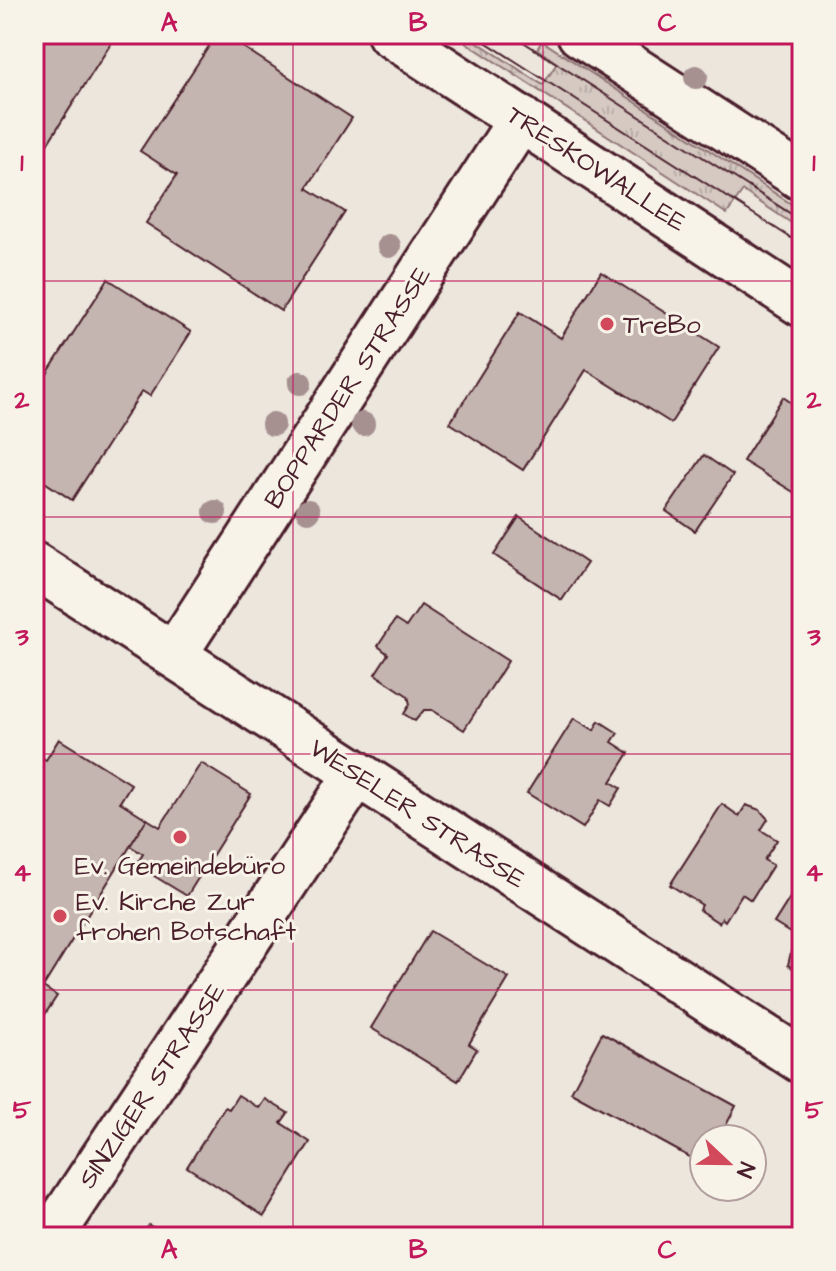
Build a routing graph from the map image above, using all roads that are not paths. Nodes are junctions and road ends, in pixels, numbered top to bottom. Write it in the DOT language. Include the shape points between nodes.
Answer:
graph roads {
  1 [pos="390,34"];
  2 [pos="580,34"];
  3 [pos="521,119"];
  4 [pos="802,178"];
  5 [pos="802,304"];
  6 [pos="34,565"];
  7 [pos="174,655"];
  8 [pos="357,774"];
  9 [pos="802,1061"];
  10 [pos="51,1237"];
  1 -- 3 [label="street, TRESKOWALLEE"];
  2 -- 4 [label="street"];
  3 -- 5 [label="street, TRESKOWALLEE"];
  3 -- 7 [label="street, BOPPARDER STRASSE"];
  6 -- 7 [label="street, WESELER STRASSE"];
  7 -- 8 [label="street, WESELER STRASSE"];
  8 -- 9 [label="street, WESELER STRASSE"];
  8 -- 10 [label="street, SINZIGER STRASSE"];
}
